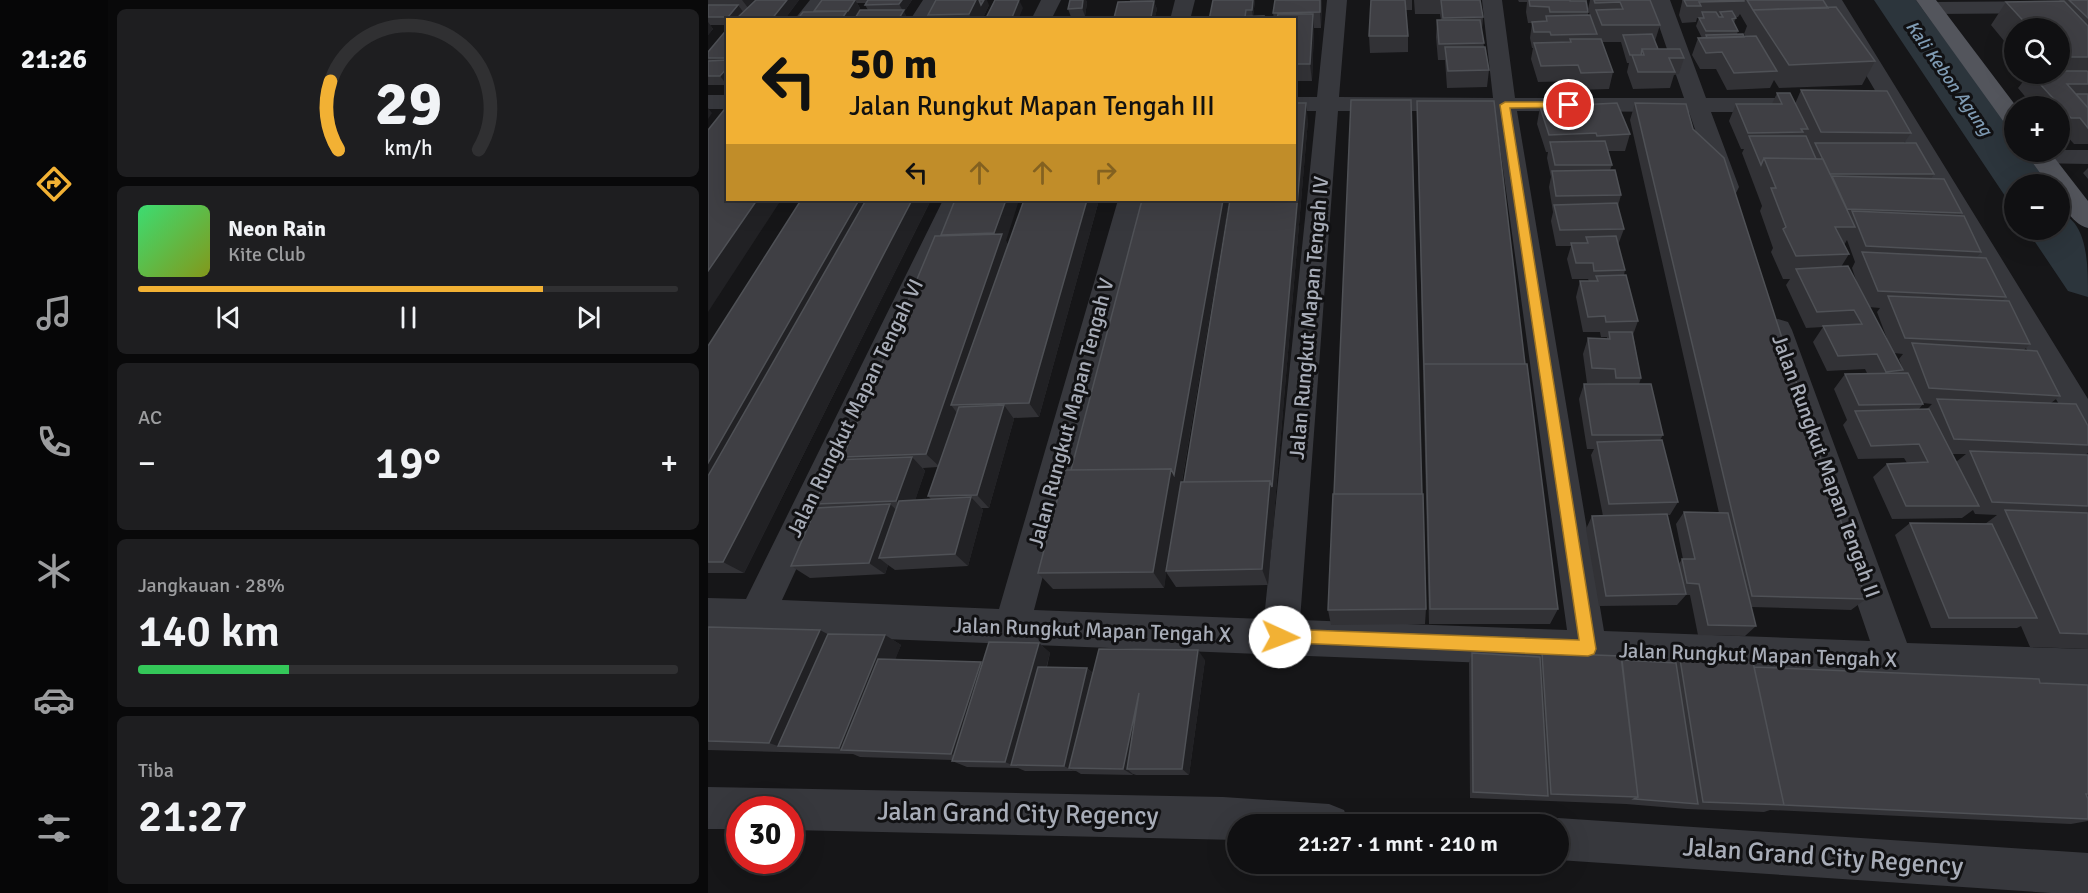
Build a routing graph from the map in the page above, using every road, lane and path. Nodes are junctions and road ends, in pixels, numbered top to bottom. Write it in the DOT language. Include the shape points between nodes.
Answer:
graph roads {
  1 [pos="820,0"];
  2 [pos="933,0"];
  3 [pos="1051,0"];
  4 [pos="1185,0"];
  5 [pos="1337,0"];
  6 [pos="1492,0"];
  7 [pos="1660,0"];
  8 [pos="1832,0"];
  9 [pos="1929,4"];
  10 [pos="2088,7"];
  11 [pos="806,18"];
  12 [pos="921,18"];
  13 [pos="1042,18"];
  14 [pos="1180,18"];
  15 [pos="708,102"];
  16 [pos="1296,104"];
  17 [pos="1328,104"];
  18 [pos="1505,105"];
  19 [pos="1698,105"];
  20 [pos="1803,105"];
  21 [pos="2004,106"];
  22 [pos="725,114"];
  23 [pos="2070,156"];
  24 [pos="2088,157"];
  25 [pos="2045,162"];
  26 [pos="955,201"];
  27 [pos="1130,201"];
  28 [pos="1737,216"];
  29 [pos="2088,219"];
  30 [pos="1769,305"];
  31 [pos="2088,426"];
  32 [pos="708,615"];
  33 [pos="756,616"];
  34 [pos="1012,626"];
  35 [pos="1280,637"];
  36 [pos="1588,649"];
  37 [pos="1895,660"];
  38 [pos="2088,668"];
  39 [pos="708,808"];
  40 [pos="1227,818"];
  41 [pos="1569,840"];
  42 [pos="2088,874"];
  1 -- 11 [label="street"];
  2 -- 12 [label="street"];
  3 -- 13 [label="street"];
  4 -- 14 [label="street"];
  5 -- 17 [label="street, Jalan Rungkut Mapan Tengah IV"];
  6 -- 18 [label="street"];
  7 -- 19 [label="street"];
  8 -- 31 [label="street" via="1885,106"];
  9 -- 10 [label="street" via="1966,8"];
  9 -- 21 [label="main road"];
  15 -- 22 [label="street"];
  16 -- 17 [label="street"];
  17 -- 18 [label="street"];
  17 -- 35 [label="street, Jalan Rungkut Mapan Tengah IV"];
  18 -- 19 [label="street"];
  18 -- 36 [label="street"];
  19 -- 20 [label="street"];
  19 -- 28 [label="street"];
  23 -- 24 [label="street"];
  25 -- 29 [label="main road"];
  26 -- 33 [label="street, Jalan Rungkut Mapan Tengah VI"];
  27 -- 34 [label="street, Jalan Rungkut Mapan Tengah V"];
  30 -- 37 [label="street, Jalan Rungkut Mapan Tengah II"];
  32 -- 33 [label="street, Jalan Rungkut Mapan Tengah X"];
  33 -- 34 [label="street, Jalan Rungkut Mapan Tengah X"];
  34 -- 35 [label="street, Jalan Rungkut Mapan Tengah X"];
  35 -- 36 [label="street, Jalan Rungkut Mapan Tengah X"];
  36 -- 37 [label="street, Jalan Rungkut Mapan Tengah X"];
  37 -- 38 [label="street, Jalan Rungkut Mapan Tengah X"];
  39 -- 40 [label="street, Jalan Grand City Regency"];
  41 -- 42 [label="street, Jalan Grand City Regency"];
}
